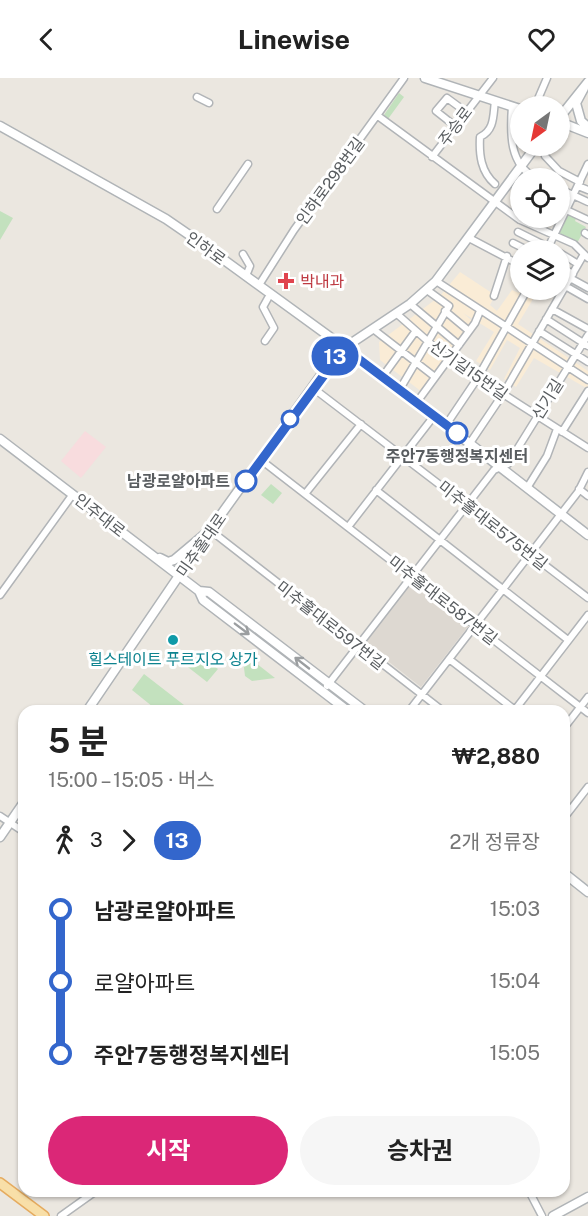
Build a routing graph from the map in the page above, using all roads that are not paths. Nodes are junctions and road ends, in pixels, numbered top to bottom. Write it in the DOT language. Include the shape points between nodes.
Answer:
graph roads {
  1 [pos="404,78"];
  2 [pos="425,78"];
  3 [pos="493,78"];
  4 [pos="547,78"];
  5 [pos="586,85"];
  6 [pos="478,96"];
  7 [pos="539,96"];
  8 [pos="197,97"];
  9 [pos="495,101"];
  10 [pos="209,103"];
  11 [pos="570,105"];
  12 [pos="510,106"];
  13 [pos="466,112"];
  14 [pos="378,116"];
  15 [pos="0,126"];
  16 [pos="455,126"];
  17 [pos="570,126"];
  18 [pos="588,127"];
  19 [pos="588,134"];
  20 [pos="517,156"];
  21 [pos="529,156"];
  22 [pos="545,156"];
  23 [pos="432,157"];
  24 [pos="248,164"];
  25 [pos="588,164"];
  26 [pos="520,168"];
  27 [pos="586,172"];
  28 [pos="510,182"];
  29 [pos="495,184"];
  30 [pos="579,184"];
  31 [pos="588,190"];
  32 [pos="570,193"];
  33 [pos="574,195"];
  34 [pos="495,202"];
  35 [pos="588,202"];
  36 [pos="570,204"];
  37 [pos="217,209"];
  38 [pos="570,211"];
  39 [pos="588,220"];
  40 [pos="559,228"];
  41 [pos="518,232"];
  42 [pos="555,236"];
  43 [pos="469,238"];
  44 [pos="533,240"];
  45 [pos="553,240"];
  46 [pos="243,254"];
  47 [pos="507,256"];
  48 [pos="586,256"];
  49 [pos="510,258"];
  50 [pos="570,260"];
  51 [pos="578,264"];
  52 [pos="246,276"];
  53 [pos="572,276"];
  54 [pos="436,281"];
  55 [pos="259,285"];
  56 [pos="588,288"];
  57 [pos="570,289"];
  58 [pos="431,293"];
  59 [pos="494,296"];
  60 [pos="268,298"];
  61 [pos="588,299"];
  62 [pos="521,300"];
  63 [pos="556,300"];
  64 [pos="410,304"];
  65 [pos="552,309"];
  66 [pos="445,311"];
  67 [pos="480,311"];
  68 [pos="397,314"];
  69 [pos="546,319"];
  70 [pos="437,326"];
  71 [pos="504,328"];
  72 [pos="588,328"];
  73 [pos="374,329"];
  74 [pos="469,331"];
  75 [pos="539,331"];
  76 [pos="415,332"];
  77 [pos="588,334"];
  78 [pos="265,341"];
  79 [pos="428,343"];
  80 [pos="531,344"];
  81 [pos="459,345"];
  82 [pos="585,345"];
  83 [pos="344,348"];
  84 [pos="401,351"];
  85 [pos="576,354"];
  86 [pos="448,359"];
  87 [pos="588,362"];
  88 [pos="417,363"];
  89 [pos="568,366"];
  90 [pos="382,376"];
  91 [pos="435,377"];
  92 [pos="477,379"];
  93 [pos="588,380"];
  94 [pos="312,388"];
  95 [pos="400,389"];
  96 [pos="588,391"];
  97 [pos="503,394"];
  98 [pos="417,402"];
  99 [pos="434,416"];
  100 [pos="536,416"];
  101 [pos="361,424"];
  102 [pos="446,425"];
  103 [pos="560,430"];
  104 [pos="0,439"];
  105 [pos="470,443"];
  106 [pos="588,448"];
  107 [pos="403,456"];
  108 [pos="261,460"];
  109 [pos="505,466"];
  110 [pos="588,472"];
  111 [pos="527,488"];
  112 [pos="579,489"];
  113 [pos="376,490"];
  114 [pos="73,494"];
  115 [pos="305,494"];
  116 [pos="588,496"];
  117 [pos="468,504"];
  118 [pos="561,514"];
  119 [pos="348,527"];
  120 [pos="210,530"];
  121 [pos="588,535"];
  122 [pos="440,540"];
  123 [pos="150,553"];
  124 [pos="530,554"];
  125 [pos="178,576"];
  126 [pos="412,576"];
  127 [pos="503,589"];
  128 [pos="199,591"];
  129 [pos="0,595"];
  130 [pos="588,598"];
  131 [pos="588,615"];
  132 [pos="475,625"];
  133 [pos="568,640"];
  134 [pos="358,646"];
  135 [pos="449,659"];
  136 [pos="540,676"];
  137 [pos="329,683"];
  138 [pos="323,691"];
  139 [pos="421,695"];
  140 [pos="588,697"];
  141 [pos="91,705"];
  142 [pos="340,705"];
  143 [pos="357,705"];
  144 [pos="414,705"];
  145 [pos="434,705"];
  146 [pos="508,705"];
  147 [pos="518,705"];
  148 [pos="580,707"];
  149 [pos="588,713"];
  150 [pos="570,720"];
  151 [pos="588,787"];
  152 [pos="570,810"];
  153 [pos="18,811"];
  154 [pos="0,816"];
  155 [pos="10,823"];
  156 [pos="18,828"];
  157 [pos="0,837"];
  158 [pos="570,878"];
  159 [pos="588,892"];
  160 [pos="0,1183"];
  161 [pos="18,1196"];
  162 [pos="19,1197"];
  163 [pos="88,1197"];
  164 [pos="532,1197"];
  165 [pos="588,1197"];
  166 [pos="44,1216"];
  167 [pos="61,1216"];
  168 [pos="542,1216"];
  169 [pos="552,1216"];
  1 -- 14 [label="street, 인하로298번길"];
  2 -- 6 [label="main road, 주승로"];
  3 -- 6 [label="street"];
  4 -- 7 [label="street"];
  5 -- 11 [label="main road"];
  5 -- 18 [label="main road" via="576,103 581,121"];
  6 -- 9 [label="main road, 주승로"];
  6 -- 13 [label="street, 주승로"];
  8 -- 10 [label="street"];
  9 -- 12 [label="main road, 주승로"];
  9 -- 29 [label="street" via="493,125 480,137 479,154 488,179"];
  13 -- 16 [label="street, 주승로"];
  13 -- 16 [label="street" via="447,98 436,111"];
  14 -- 23 [label="street"];
  14 -- 55 [label="street, 인하로298번길" via="294,230"];
  15 -- 52 [label="main road, 인하로" via="166,219"];
  16 -- 23 [label="street, 주승로"];
  17 -- 19 [label="main road"];
  20 -- 26 [label="street"];
  21 -- 26 [label="main road, 미추홀대로"];
  22 -- 30 [label="street" via="558,171"];
  23 -- 34 [label="street"];
  24 -- 37 [label="street"];
  25 -- 27 [label="street"];
  27 -- 30 [label="street"];
  28 -- 34 [label="main road, 미추홀대로"];
  30 -- 31 [label="street"];
  30 -- 33 [label="street"];
  32 -- 33 [label="street"];
  33 -- 35 [label="street"];
  33 -- 36 [label="street"];
  34 -- 42 [label="street" via="520,220"];
  34 -- 43 [label="main road, 미추홀대로"];
  38 -- 39 [label="street"];
  40 -- 42 [label="street"];
  41 -- 44 [label="street"];
  42 -- 45 [label="street"];
  42 -- 48 [label="street" via="574,244"];
  43 -- 47 [label="street"];
  43 -- 54 [label="main road, 미추홀대로"];
  46 -- 52 [label="street" via="250,266"];
  47 -- 49 [label="street"];
  47 -- 59 [label="street"];
  48 -- 51 [label="street"];
  50 -- 51 [label="street"];
  51 -- 53 [label="street"];
  52 -- 55 [label="main road, 인하로"];
  53 -- 56 [label="street"];
  54 -- 58 [label="main road, 미추홀대로"];
  54 -- 67 [label="street"];
  55 -- 83 [label="main road, 인하로"];
  57 -- 61 [label="street"];
  58 -- 64 [label="main road, 미추홀대로"];
  58 -- 66 [label="street" via="448,306"];
  60 -- 78 [label="street" via="263,307 274,328"];
  62 -- 71 [label="street"];
  63 -- 65 [label="street"];
  64 -- 68 [label="main road, 미추홀대로"];
  64 -- 70 [label="street"];
  65 -- 69 [label="street"];
  65 -- 72 [label="street"];
  66 -- 70 [label="street"];
  66 -- 74 [label="street"];
  67 -- 71 [label="street"];
  67 -- 74 [label="street"];
  68 -- 73 [label="main road, 미추홀대로"];
  68 -- 76 [label="street, 신기길15번길"];
  69 -- 75 [label="street"];
  69 -- 82 [label="street"];
  70 -- 79 [label="street"];
  70 -- 81 [label="street"];
  71 -- 80 [label="street"];
  71 -- 92 [label="street"];
  73 -- 83 [label="main road, 미추홀대로"];
  73 -- 84 [label="street"];
  74 -- 81 [label="street"];
  75 -- 80 [label="street"];
  75 -- 85 [label="street"];
  76 -- 79 [label="street, 신기길15번길"];
  76 -- 84 [label="street"];
  77 -- 82 [label="street, 신기길"];
  79 -- 86 [label="street, 신기길15번길"];
  79 -- 88 [label="street"];
  80 -- 89 [label="street"];
  80 -- 97 [label="street"];
  81 -- 86 [label="street"];
  82 -- 85 [label="street, 신기길"];
  83 -- 90 [label="main road, 인하로"];
  83 -- 94 [label="main road, 미추홀대로"];
  84 -- 88 [label="street"];
  84 -- 90 [label="street"];
  85 -- 87 [label="street"];
  85 -- 89 [label="street, 신기길"];
  86 -- 91 [label="street"];
  86 -- 92 [label="street, 신기길15번길"];
  88 -- 91 [label="street"];
  88 -- 95 [label="street"];
  89 -- 93 [label="street"];
  89 -- 100 [label="street, 신기길"];
  90 -- 95 [label="main road, 인하로"];
  91 -- 98 [label="street"];
  92 -- 97 [label="street, 신기길15번길"];
  92 -- 102 [label="street"];
  94 -- 101 [label="street, 미추홀대로575번길"];
  94 -- 108 [label="main road, 미추홀대로"];
  95 -- 98 [label="main road, 인하로"];
  96 -- 103 [label="street"];
  97 -- 100 [label="street, 신기길15번길"];
  97 -- 105 [label="street"];
  98 -- 99 [label="main road, 인하로"];
  99 -- 102 [label="main road, 인하로"];
  99 -- 107 [label="street"];
  100 -- 103 [label="street, 신기길15번길"];
  100 -- 109 [label="street, 신기길"];
  101 -- 107 [label="street, 미추홀대로575번길"];
  101 -- 115 [label="street"];
  102 -- 105 [label="main road, 인하로"];
  103 -- 106 [label="street, 신기길15번길"];
  103 -- 111 [label="street"];
  104 -- 114 [label="main road, 인주대로"];
  105 -- 109 [label="main road, 인하로"];
  107 -- 113 [label="street"];
  107 -- 117 [label="street, 미추홀대로575번길"];
  108 -- 115 [label="street, 미추홀대로587번길"];
  108 -- 120 [label="main road, 미추홀대로"];
  109 -- 111 [label="main road, 인하로"];
  109 -- 117 [label="street, 신기길" via="494,470"];
  110 -- 112 [label="street"];
  111 -- 118 [label="main road, 인하로"];
  112 -- 116 [label="street"];
  112 -- 118 [label="street"];
  113 -- 119 [label="street"];
  113 -- 122 [label="street"];
  114 -- 123 [label="main road, 인주대로"];
  114 -- 129 [label="street"];
  115 -- 119 [label="street, 미추홀대로587번길"];
  117 -- 122 [label="street, 신기길"];
  117 -- 124 [label="street, 미추홀대로575번길"];
  118 -- 121 [label="main road, 인하로"];
  118 -- 124 [label="street"];
  119 -- 126 [label="street, 미추홀대로587번길"];
  120 -- 123 [label="main road" via="168,562"];
  120 -- 125 [label="main road, 미추홀대로"];
  120 -- 134 [label="street, 미추홀대로597번길"];
  122 -- 126 [label="street, 신기길"];
  122 -- 127 [label="street"];
  123 -- 125 [label="main road, 인주대로"];
  124 -- 127 [label="street"];
  124 -- 130 [label="street, 미추홀대로575번길"];
  125 -- 128 [label="main road, 인주대로"];
  125 -- 141 [label="main road, 미추홀대로"];
  126 -- 132 [label="street, 미추홀대로587번길"];
  126 -- 134 [label="street, 신기길"];
  127 -- 132 [label="street"];
  127 -- 133 [label="street"];
  137 -- 128 [label="main road, 인주대로, one-way" via="209,592"];
  128 -- 138 [label="main road, 인주대로, one-way" via="203,600"];
  131 -- 133 [label="street"];
  132 -- 135 [label="street"];
  132 -- 136 [label="street, 미추홀대로587번길"];
  133 -- 136 [label="street"];
  134 -- 137 [label="street, 신기길"];
  134 -- 139 [label="street, 미추홀대로597번길"];
  135 -- 139 [label="street"];
  135 -- 146 [label="street"];
  136 -- 147 [label="street"];
  136 -- 148 [label="street, 미추홀대로587번길"];
  137 -- 138 [label="street, 신기길"];
  137 -- 143 [label="main road, 인주대로"];
  138 -- 142 [label="main road, 인주대로"];
  139 -- 144 [label="street"];
  139 -- 145 [label="street, 미추홀대로597번길"];
  140 -- 148 [label="street"];
  148 -- 149 [label="street, 미추홀대로587번길"];
  148 -- 150 [label="street"];
  151 -- 152 [label="street"];
  153 -- 155 [label="main road"];
  154 -- 155 [label="street"];
  155 -- 156 [label="street"];
  155 -- 157 [label="main road"];
  158 -- 159 [label="main road"];
  160 -- 161 [label="main road"];
  162 -- 166 [label="main road"];
  163 -- 167 [label="street"];
  164 -- 168 [label="street"];
  165 -- 169 [label="main road"];
}
